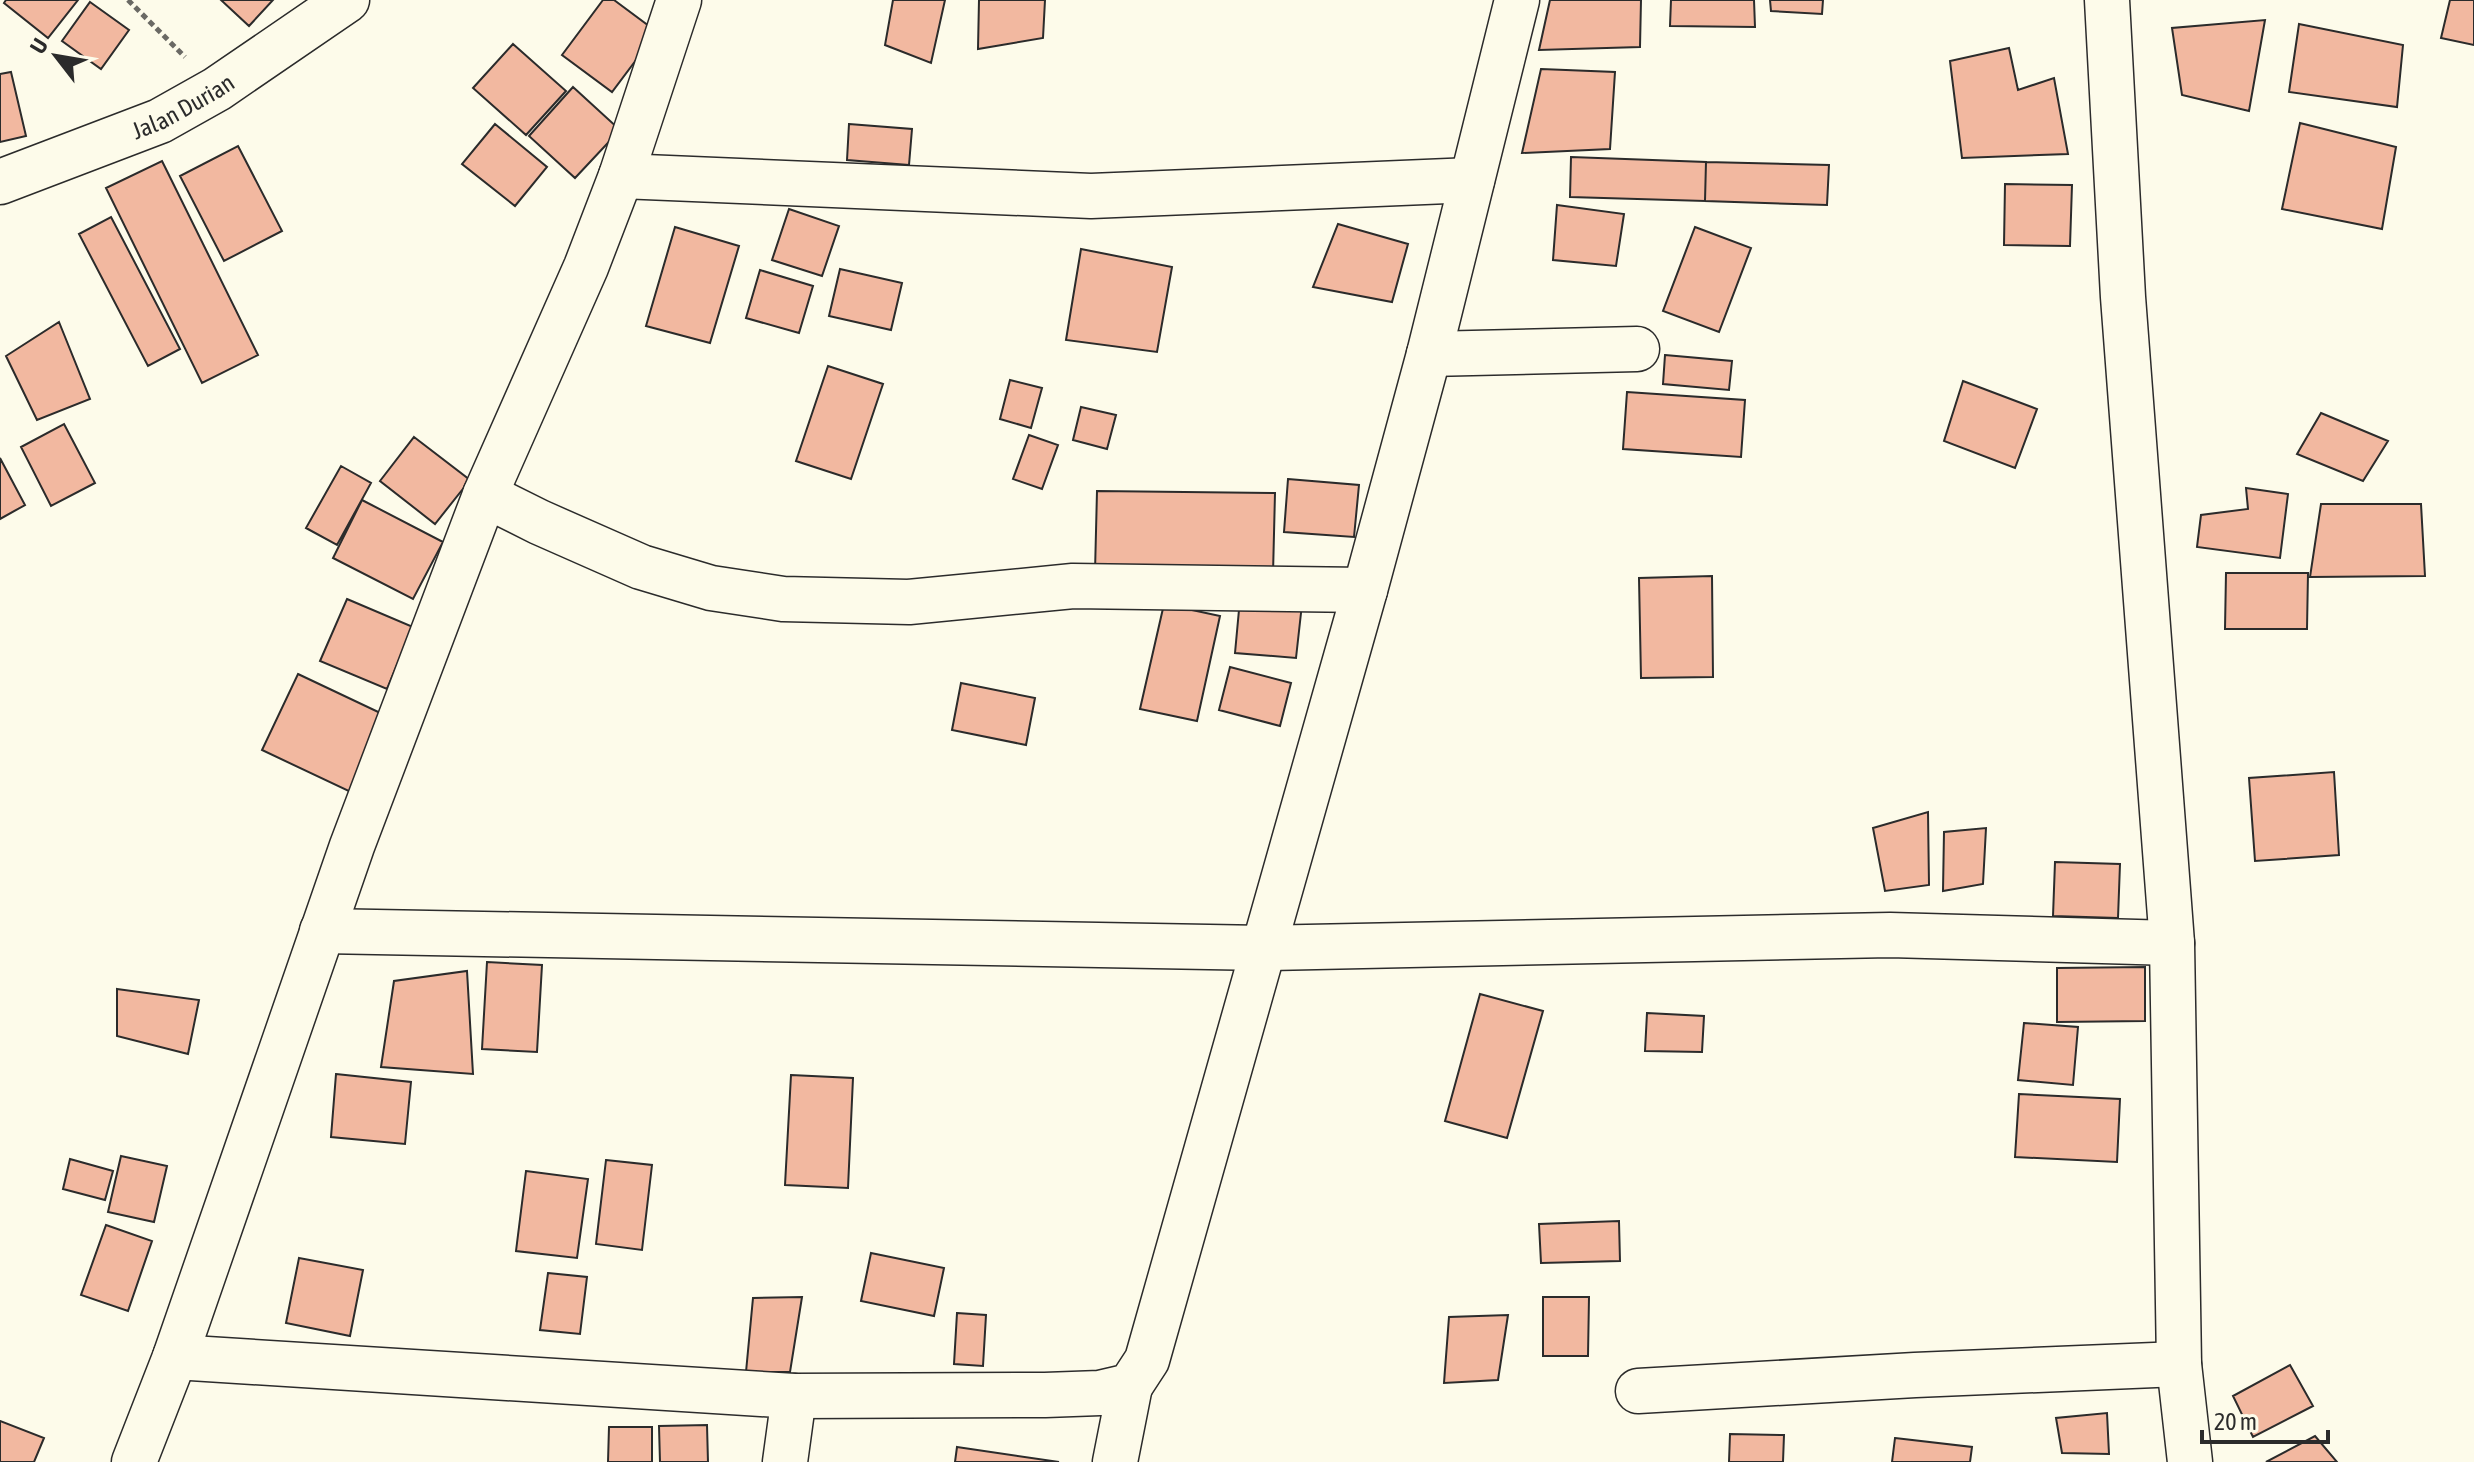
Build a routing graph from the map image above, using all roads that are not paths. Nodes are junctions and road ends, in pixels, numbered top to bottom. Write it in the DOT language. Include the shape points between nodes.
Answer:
graph roads {
  1 [pos="347,0"];
  2 [pos="679,0"];
  3 [pos="1517,0"];
  4 [pos="2107,0"];
  5 [pos="621,176"];
  6 [pos="1472,180"];
  7 [pos="0,182"];
  8 [pos="1637,349"];
  9 [pos="1429,354"];
  10 [pos="485,495"];
  11 [pos="1365,590"];
  12 [pos="322,931"];
  13 [pos="2172,943"];
  14 [pos="1264,948"];
  15 [pos="175,1357"];
  16 [pos="2179,1364"];
  17 [pos="1130,1386"];
  18 [pos="1638,1391"];
  19 [pos="794,1396"];
  20 [pos="134,1462"];
  21 [pos="785,1462"];
  22 [pos="1115,1462"];
  23 [pos="2190,1462"];
  1 -- 7 [label="street, Jalan Durian" via="217,89 160,121"];
  2 -- 5 [label="street"];
  3 -- 6 [label="street"];
  4 -- 13 [label="street" via="2123,297"];
  5 -- 6 [label="street" via="1091,196"];
  5 -- 10 [label="street"];
  6 -- 9 [label="street"];
  8 -- 9 [label="street"];
  9 -- 11 [label="street"];
  10 -- 11 [label="street" via="641,567 711,588 783,599 909,602 1073,586"];
  10 -- 12 [label="street"];
  11 -- 14 [label="street"];
  12 -- 14 [label="street"];
  12 -- 15 [label="street"];
  13 -- 14 [label="street" via="1890,935"];
  13 -- 16 [label="street"];
  14 -- 17 [label="street" via="1147,1360"];
  15 -- 19 [label="street"];
  15 -- 20 [label="street"];
  16 -- 18 [label="street"];
  16 -- 23 [label="street"];
  17 -- 19 [label="street" via="1115,1392 1059,1395"];
  17 -- 22 [label="street"];
  19 -- 21 [label="street"];
}
